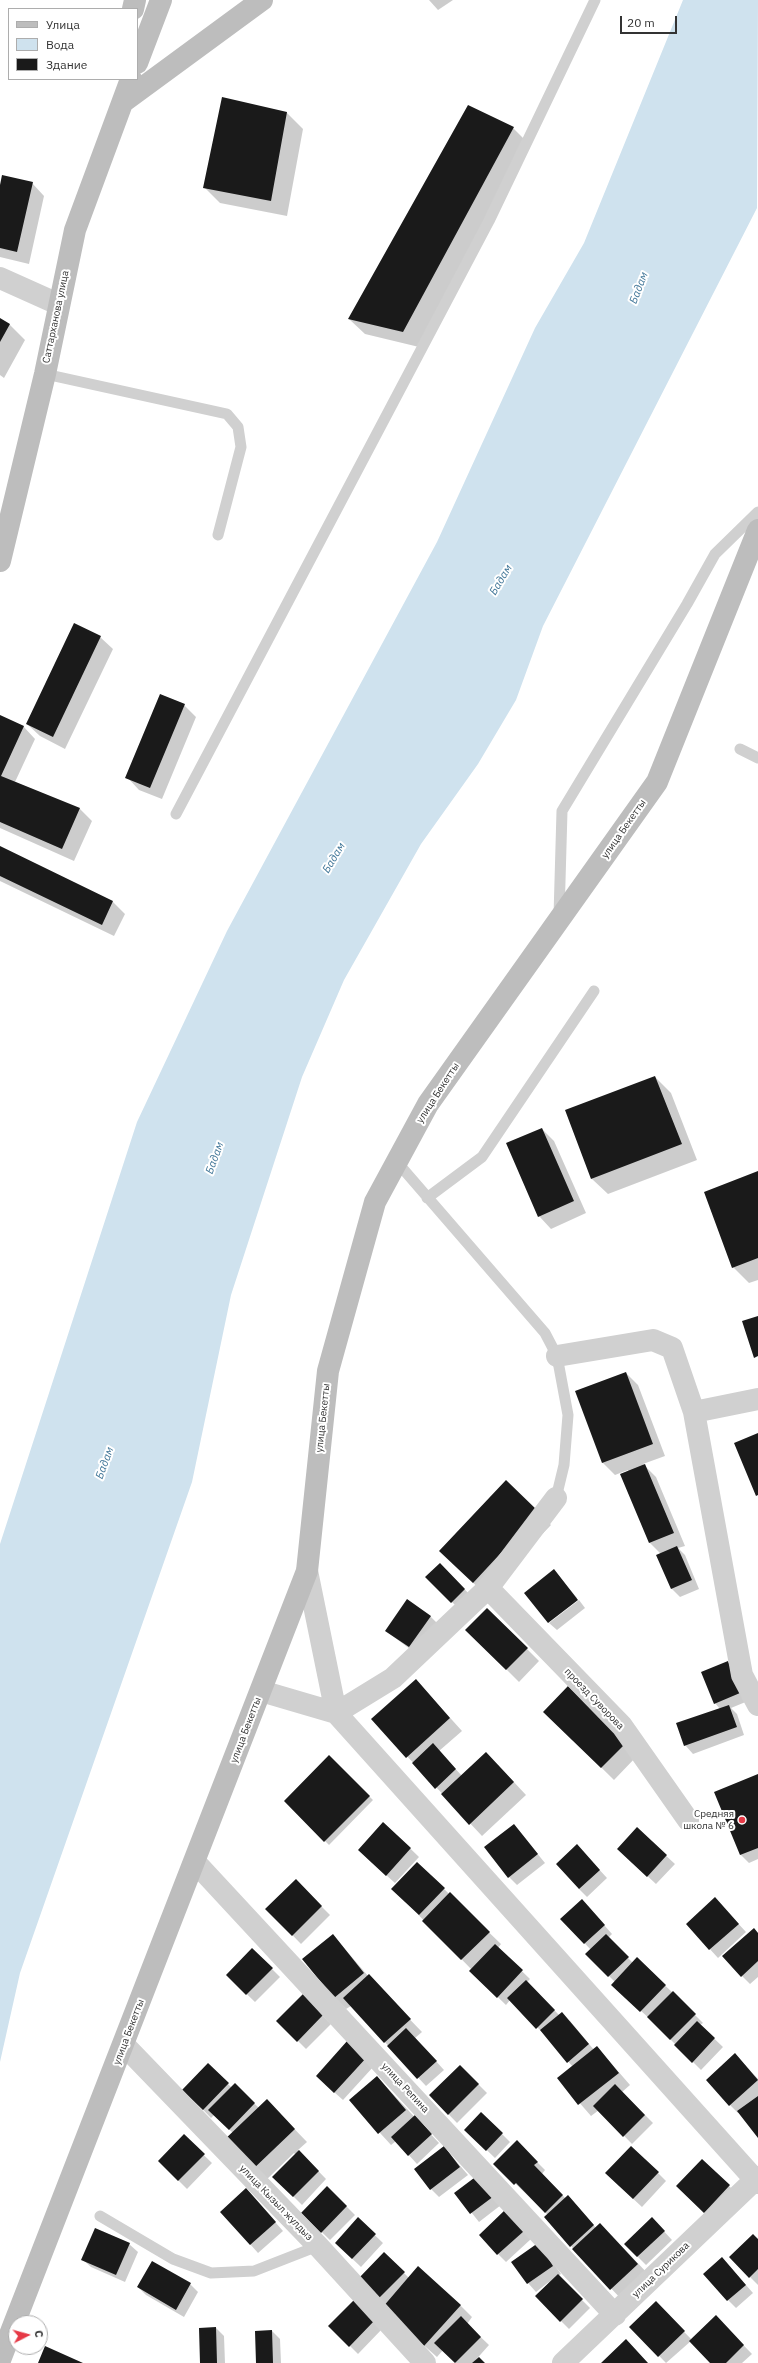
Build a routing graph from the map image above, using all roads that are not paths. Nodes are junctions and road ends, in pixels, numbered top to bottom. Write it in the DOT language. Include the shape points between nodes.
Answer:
graph roads {
  1 [pos="161,0"];
  2 [pos="262,0"];
  3 [pos="595,0"];
  4 [pos="138,60"];
  5 [pos="137,80"];
  6 [pos="138,80"];
  7 [pos="128,86"];
  8 [pos="0,278"];
  9 [pos="58,304"];
  10 [pos="45,374"];
  11 [pos="758,512"];
  12 [pos="758,530"];
  13 [pos="218,535"];
  14 [pos="0,561"];
  15 [pos="740,749"];
  16 [pos="758,758"];
  17 [pos="176,814"];
  18 [pos="558,922"];
  19 [pos="594,991"];
  20 [pos="396,1162"];
  21 [pos="427,1198"];
  22 [pos="558,1356"];
  23 [pos="758,1399"];
  24 [pos="694,1412"];
  25 [pos="556,1498"];
  26 [pos="307,1571"];
  27 [pos="488,1588"];
  28 [pos="261,1691"];
  29 [pos="758,1705"];
  30 [pos="336,1713"];
  31 [pos="688,1820"];
  32 [pos="195,1862"];
  33 [pos="124,2045"];
  34 [pos="757,2180"];
  35 [pos="100,2216"];
  36 [pos="318,2246"];
  37 [pos="615,2315"];
  38 [pos="0,2360"];
  39 [pos="425,2363"];
  40 [pos="563,2363"];
  1 -- 4 [label="street"];
  2 -- 6 [label="street"];
  3 -- 17 [label="lane" via="489,222"];
  5 -- 7 [label="street"];
  7 -- 9 [label="street, Саттарханова улица" via="75,230"];
  8 -- 9 [label="street"];
  9 -- 10 [label="street, Саттарханова улица"];
  10 -- 13 [label="lane" via="227,414 238,427 241,448"];
  10 -- 14 [label="street, Саттарханова улица"];
  11 -- 18 [label="lane" via="715,554 562,812"];
  12 -- 18 [label="street, улица Бекетты" via="658,782"];
  15 -- 16 [label="lane"];
  18 -- 20 [label="street, улица Бекетты" via="428,1104"];
  19 -- 21 [label="lane" via="482,1157"];
  20 -- 21 [label="lane"];
  20 -- 26 [label="street, улица Бекетты" via="375,1202 328,1371"];
  21 -- 22 [label="lane" via="545,1333"];
  22 -- 24 [label="street" via="653,1340 672,1348"];
  22 -- 25 [label="lane" via="568,1415 564,1465"];
  23 -- 24 [label="street"];
  24 -- 29 [label="street" via="742,1675"];
  25 -- 27 [label="street"];
  26 -- 28 [label="street, улица Бекетты"];
  26 -- 30 [label="street"];
  27 -- 30 [label="street" via="393,1678"];
  27 -- 31 [label="street, проезд Суворова" via="622,1726"];
  28 -- 30 [label="street"];
  28 -- 32 [label="street, улица Бекетты"];
  30 -- 34 [label="street"];
  32 -- 33 [label="street, улица Бекетты"];
  32 -- 37 [label="street, улица Репина"];
  33 -- 36 [label="street, улица Кызыл жулдыз"];
  33 -- 38 [label="street, улица Бекетты"];
  34 -- 37 [label="street, улица Сурикова"];
  35 -- 36 [label="lane" via="173,2259 211,2273 254,2271"];
  36 -- 39 [label="street, улица Кызыл жулдыз"];
  37 -- 40 [label="street, улица Сурикова"];
}
